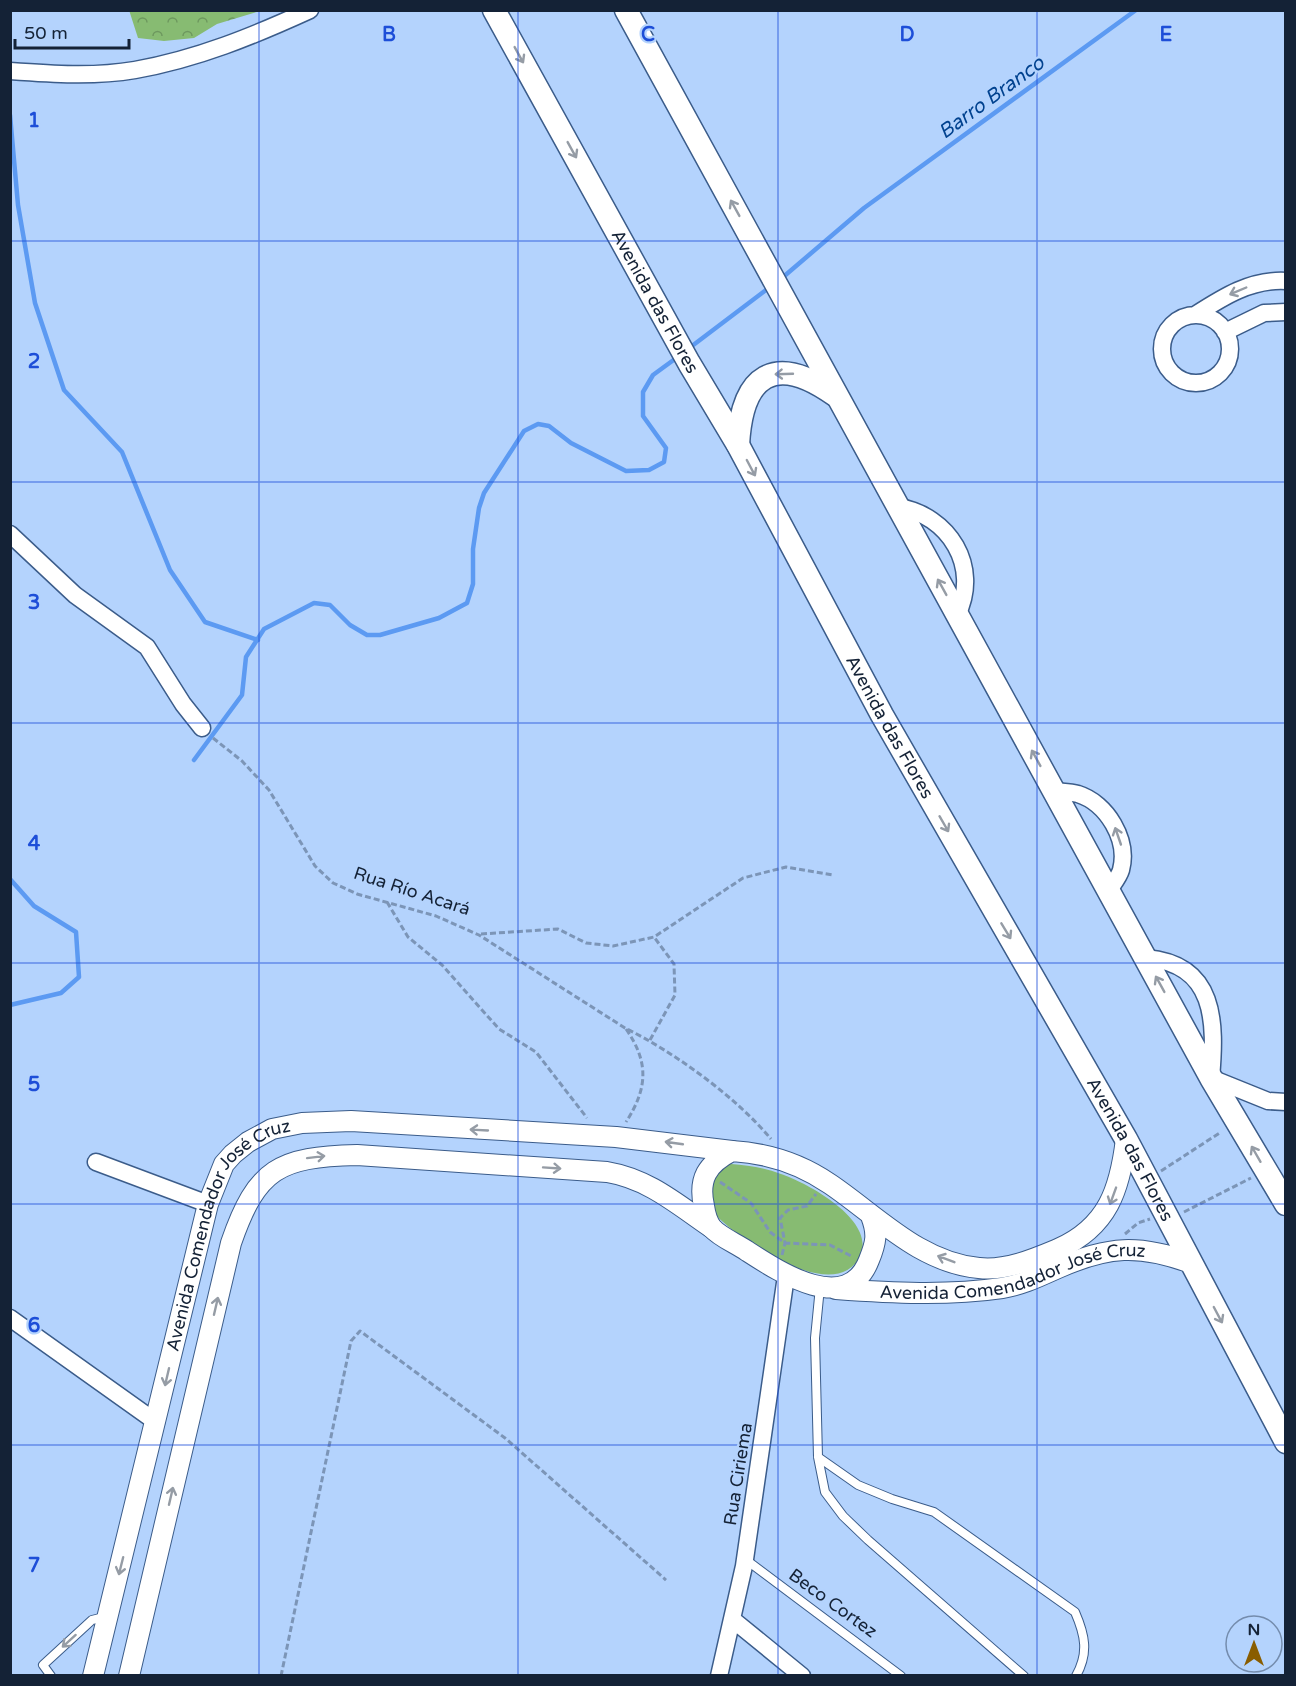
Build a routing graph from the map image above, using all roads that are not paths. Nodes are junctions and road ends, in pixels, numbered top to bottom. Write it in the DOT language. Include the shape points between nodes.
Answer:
graph roads {
  1 [pos="310,10"];
  2 [pos="494,10"];
  3 [pos="626,10"];
  4 [pos="10,71"];
  5 [pos="1286,281"];
  6 [pos="1286,312"];
  7 [pos="1195,315"];
  8 [pos="1226,332"];
  9 [pos="836,396"];
  10 [pos="738,445"];
  11 [pos="898,507"];
  12 [pos="10,534"];
  13 [pos="957,615"];
  14 [pos="202,728"];
  15 [pos="1054,791"];
  16 [pos="1109,890"];
  17 [pos="1146,958"];
  18 [pos="1211,1078"];
  19 [pos="1286,1102"];
  20 [pos="1126,1139"];
  21 [pos="732,1151"];
  22 [pos="96,1162"];
  23 [pos="208,1204"];
  24 [pos="1286,1204"];
  25 [pos="871,1216"];
  26 [pos="712,1228"];
  27 [pos="1191,1263"];
  28 [pos="782,1274"];
  29 [pos="826,1288"];
  30 [pos="10,1318"];
  31 [pos="156,1422"];
  32 [pos="1286,1442"];
  33 [pos="818,1457"];
  34 [pos="744,1558"];
  35 [pos="108,1616"];
  36 [pos="732,1619"];
  37 [pos="51,1676"];
  38 [pos="93,1676"];
  39 [pos="129,1676"];
  40 [pos="719,1676"];
  41 [pos="802,1676"];
  42 [pos="901,1676"];
  43 [pos="1024,1676"];
  44 [pos="1076,1676"];
  1 -- 4 [label="street" via="247,39 134,70 56,74"];
  2 -- 10 [label="main road, Avenida das Flores, one-way"];
  9 -- 3 [label="main road, one-way"];
  5 -- 7 [label="street, one-way" via="1245,287"];
  6 -- 8 [label="street" via="1264,313"];
  7 -- 8 [label="street" via="1213,319"];
  7 -- 8 [label="street" via="1185,316 1168,328 1161,348 1167,368 1183,381 1204,382 1222,371 1230,352"];
  9 -- 10 [label="main road, one-way" via="796,374 767,377 749,391 743,404"];
  9 -- 11 [label="main road"];
  10 -- 20 [label="main road, Avenida das Flores, one-way" via="882,715"];
  13 -- 11 [label="main road, one-way"];
  11 -- 13 [label="street" via="928,516 955,545 965,580 963,604"];
  12 -- 14 [label="street" via="75,595 147,647"];
  15 -- 13 [label="main road, one-way"];
  15 -- 16 [label="main road"];
  16 -- 15 [label="street, one-way" via="1121,872 1122,862 1113,823 1088,799"];
  16 -- 17 [label="main road"];
  18 -- 17 [label="main road, one-way"];
  17 -- 18 [label="street" via="1168,960 1179,966 1203,993 1214,1029"];
  18 -- 19 [label="street" via="1268,1101"];
  24 -- 18 [label="main road, one-way"];
  20 -- 25 [label="street, Avenida Comendador José Cruz, one-way" via="1114,1194 1097,1221 1062,1247 1017,1264 994,1268 963,1265 912,1243"];
  20 -- 27 [label="main road, Avenida das Flores"];
  21 -- 23 [label="street, Avenida Comendador José Cruz, one-way" via="609,1137 351,1121 302,1123 272,1130 240,1148 224,1164"];
  21 -- 25 [label="street, Avenida Comendador José Cruz" via="777,1158 828,1182"];
  21 -- 26 [label="street" via="705,1172 702,1192"];
  22 -- 23 [label="street"];
  23 -- 31 [label="street, Avenida Comendador José Cruz, one-way"];
  25 -- 29 [label="street" via="877,1241 868,1264 851,1282"];
  26 -- 28 [label="street, Avenida Comendador José Cruz"];
  39 -- 26 [label="street, Avenida Comendador José Cruz, one-way" via="231,1243 253,1192 271,1174 294,1160 357,1155 624,1174 662,1192"];
  27 -- 29 [label="street, Avenida Comendador José Cruz" via="1160,1253 1119,1249 1101,1251 1004,1287 901,1294"];
  27 -- 32 [label="main road, Avenida das Flores, one-way"];
  28 -- 29 [label="street, Avenida Comendador José Cruz"];
  28 -- 34 [label="street, Rua Ciriema"];
  29 -- 33 [label="lane" via="815,1338"];
  30 -- 31 [label="street"];
  31 -- 35 [label="street, Avenida Comendador José Cruz, one-way"];
  33 -- 43 [label="lane" via="825,1492 843,1516"];
  33 -- 44 [label="lane" via="858,1485 934,1512 1075,1612 1085,1650"];
  34 -- 36 [label="street, Rua Ciriema"];
  34 -- 42 [label="lane, Beco Cortez"];
  35 -- 37 [label="lane, one-way" via="92,1620 43,1665"];
  35 -- 38 [label="street, Avenida Comendador José Cruz"];
  36 -- 40 [label="street, Rua Ciriema"];
  36 -- 41 [label="street"];
}
